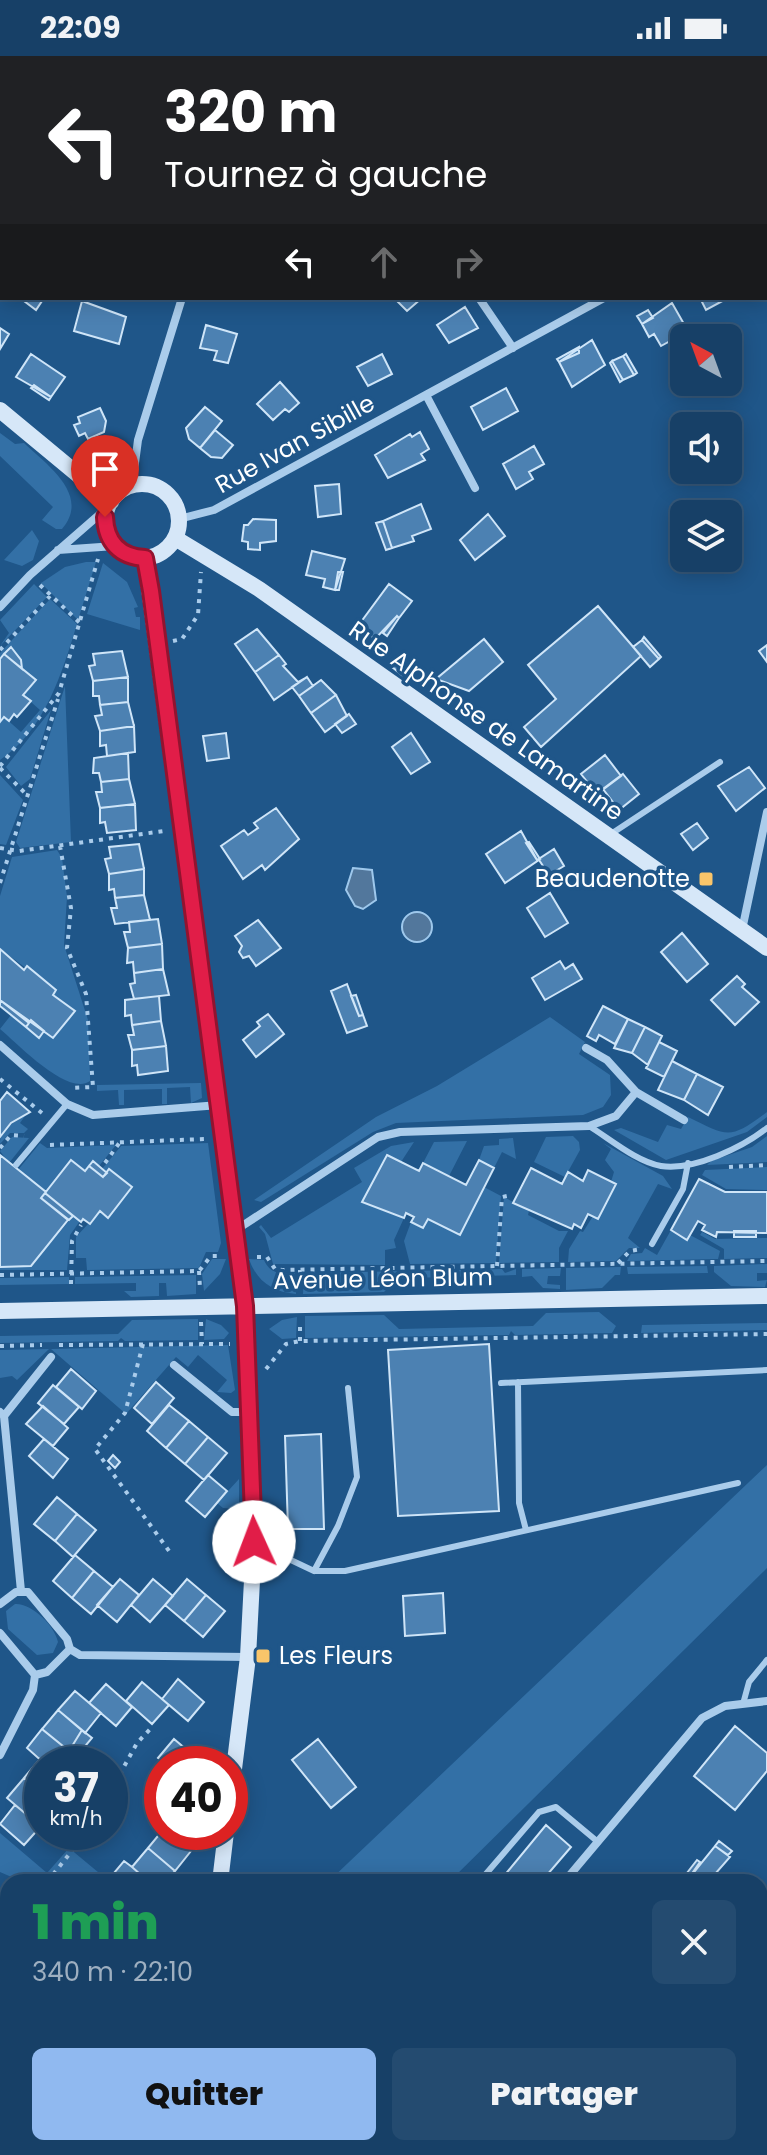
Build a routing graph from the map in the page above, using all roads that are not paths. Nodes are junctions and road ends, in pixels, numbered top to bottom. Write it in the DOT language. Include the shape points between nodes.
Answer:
graph roads {
  1 [pos="181,300"];
  2 [pos="480,300"];
  3 [pos="600,300"];
  4 [pos="513,348"];
  5 [pos="426,395"];
  6 [pos="0,410"];
  7 [pos="132,486"];
  8 [pos="475,488"];
  9 [pos="109,504"];
  10 [pos="179,519"];
  11 [pos="175,538"];
  12 [pos="108,547"];
  13 [pos="57,550"];
  14 [pos="145,558"];
  15 [pos="0,607"];
  16 [pos="720,762"];
  17 [pos="767,812"];
  18 [pos="608,836"];
  19 [pos="742,931"];
  20 [pos="767,948"];
  21 [pos="0,1045"];
  22 [pos="586,1048"];
  23 [pos="636,1092"];
  24 [pos="67,1104"];
  25 [pos="219,1105"];
  26 [pos="684,1120"];
  27 [pos="589,1126"];
  28 [pos="767,1128"];
  29 [pos="688,1163"];
  30 [pos="16,1165"];
  31 [pos="236,1230"];
  32 [pos="652,1244"];
  33 [pos="767,1296"];
  34 [pos="245,1306"];
  35 [pos="0,1311"];
  36 [pos="51,1357"];
  37 [pos="174,1365"];
  38 [pos="767,1370"];
  39 [pos="518,1382"];
  40 [pos="501,1383"];
  41 [pos="348,1388"];
  42 [pos="249,1412"];
  43 [pos="2,1414"];
  44 [pos="738,1483"];
  45 [pos="526,1530"];
  46 [pos="254,1542"];
  47 [pos="314,1571"];
  48 [pos="21,1591"];
  49 [pos="0,1604"];
  50 [pos="0,1633"];
  51 [pos="70,1649"];
  52 [pos="248,1657"];
  53 [pos="767,1660"];
  54 [pos="35,1675"];
  55 [pos="767,1701"];
  56 [pos="743,1704"];
  57 [pos="237,1746"];
  58 [pos="0,1755"];
  59 [pos="598,1842"];
  60 [pos="224,1850"];
  61 [pos="221,1874"];
  62 [pos="486,1874"];
  63 [pos="571,1874"];
  1 -- 7 [label="street" via="138,440"];
  2 -- 4 [label="street"];
  3 -- 4 [label="street, Rue Ivan Sibille"];
  4 -- 5 [label="street, Rue Ivan Sibille"];
  5 -- 8 [label="street"];
  5 -- 10 [label="street, Rue Ivan Sibille" via="214,510"];
  6 -- 9 [label="street"];
  7 -- 9 [label="street"];
  7 -- 10 [label="street" via="163,491"];
  9 -- 12 [label="street"];
  9 -- 13 [label="street"];
  10 -- 11 [label="street"];
  11 -- 14 [label="street" via="163,552"];
  11 -- 18 [label="street, Rue Alphonse de Lamartine" via="259,589"];
  12 -- 13 [label="street"];
  12 -- 14 [label="street"];
  13 -- 15 [label="street"];
  14 -- 25 [label="street"];
  16 -- 18 [label="lane"];
  17 -- 19 [label="street"];
  18 -- 19 [label="street, Rue Alphonse de Lamartine"];
  19 -- 20 [label="street, Rue Alphonse de Lamartine"];
  21 -- 24 [label="street"];
  22 -- 23 [label="street" via="607,1060"];
  23 -- 26 [label="street"];
  23 -- 27 [label="street" via="616,1116"];
  24 -- 25 [label="street" via="93,1115"];
  24 -- 30 [label="lane"];
  25 -- 31 [label="street"];
  27 -- 29 [label="lane" via="661,1166"];
  27 -- 31 [label="street" via="378,1137"];
  28 -- 29 [label="lane"];
  29 -- 32 [label="lane" via="683,1189"];
  31 -- 34 [label="street"];
  33 -- 34 [label="street, Avenue Léon Blum"];
  34 -- 35 [label="street, Avenue Léon Blum"];
  34 -- 42 [label="street"];
  36 -- 43 [label="street"];
  37 -- 42 [label="street" via="232,1412"];
  38 -- 39 [label="lane"];
  39 -- 40 [label="lane"];
  39 -- 45 [label="lane" via="519,1503"];
  41 -- 47 [label="lane" via="357,1477"];
  42 -- 46 [label="street"];
  43 -- 48 [label="street"];
  44 -- 45 [label="lane"];
  45 -- 47 [label="lane" via="345,1571"];
  46 -- 47 [label="lane"];
  46 -- 52 [label="street"];
  48 -- 49 [label="street"];
  48 -- 51 [label="street" via="28,1592"];
  50 -- 54 [label="street"];
  51 -- 52 [label="street" via="80,1655"];
  51 -- 54 [label="street" via="47,1672"];
  52 -- 57 [label="street"];
  53 -- 56 [label="lane" via="749,1682"];
  54 -- 58 [label="street" via="33,1690"];
  55 -- 56 [label="street"];
  56 -- 59 [label="street" via="702,1718"];
  59 -- 62 [label="lane" via="556,1807 539,1812"];
  59 -- 63 [label="street"];
  60 -- 61 [label="street"];
}
